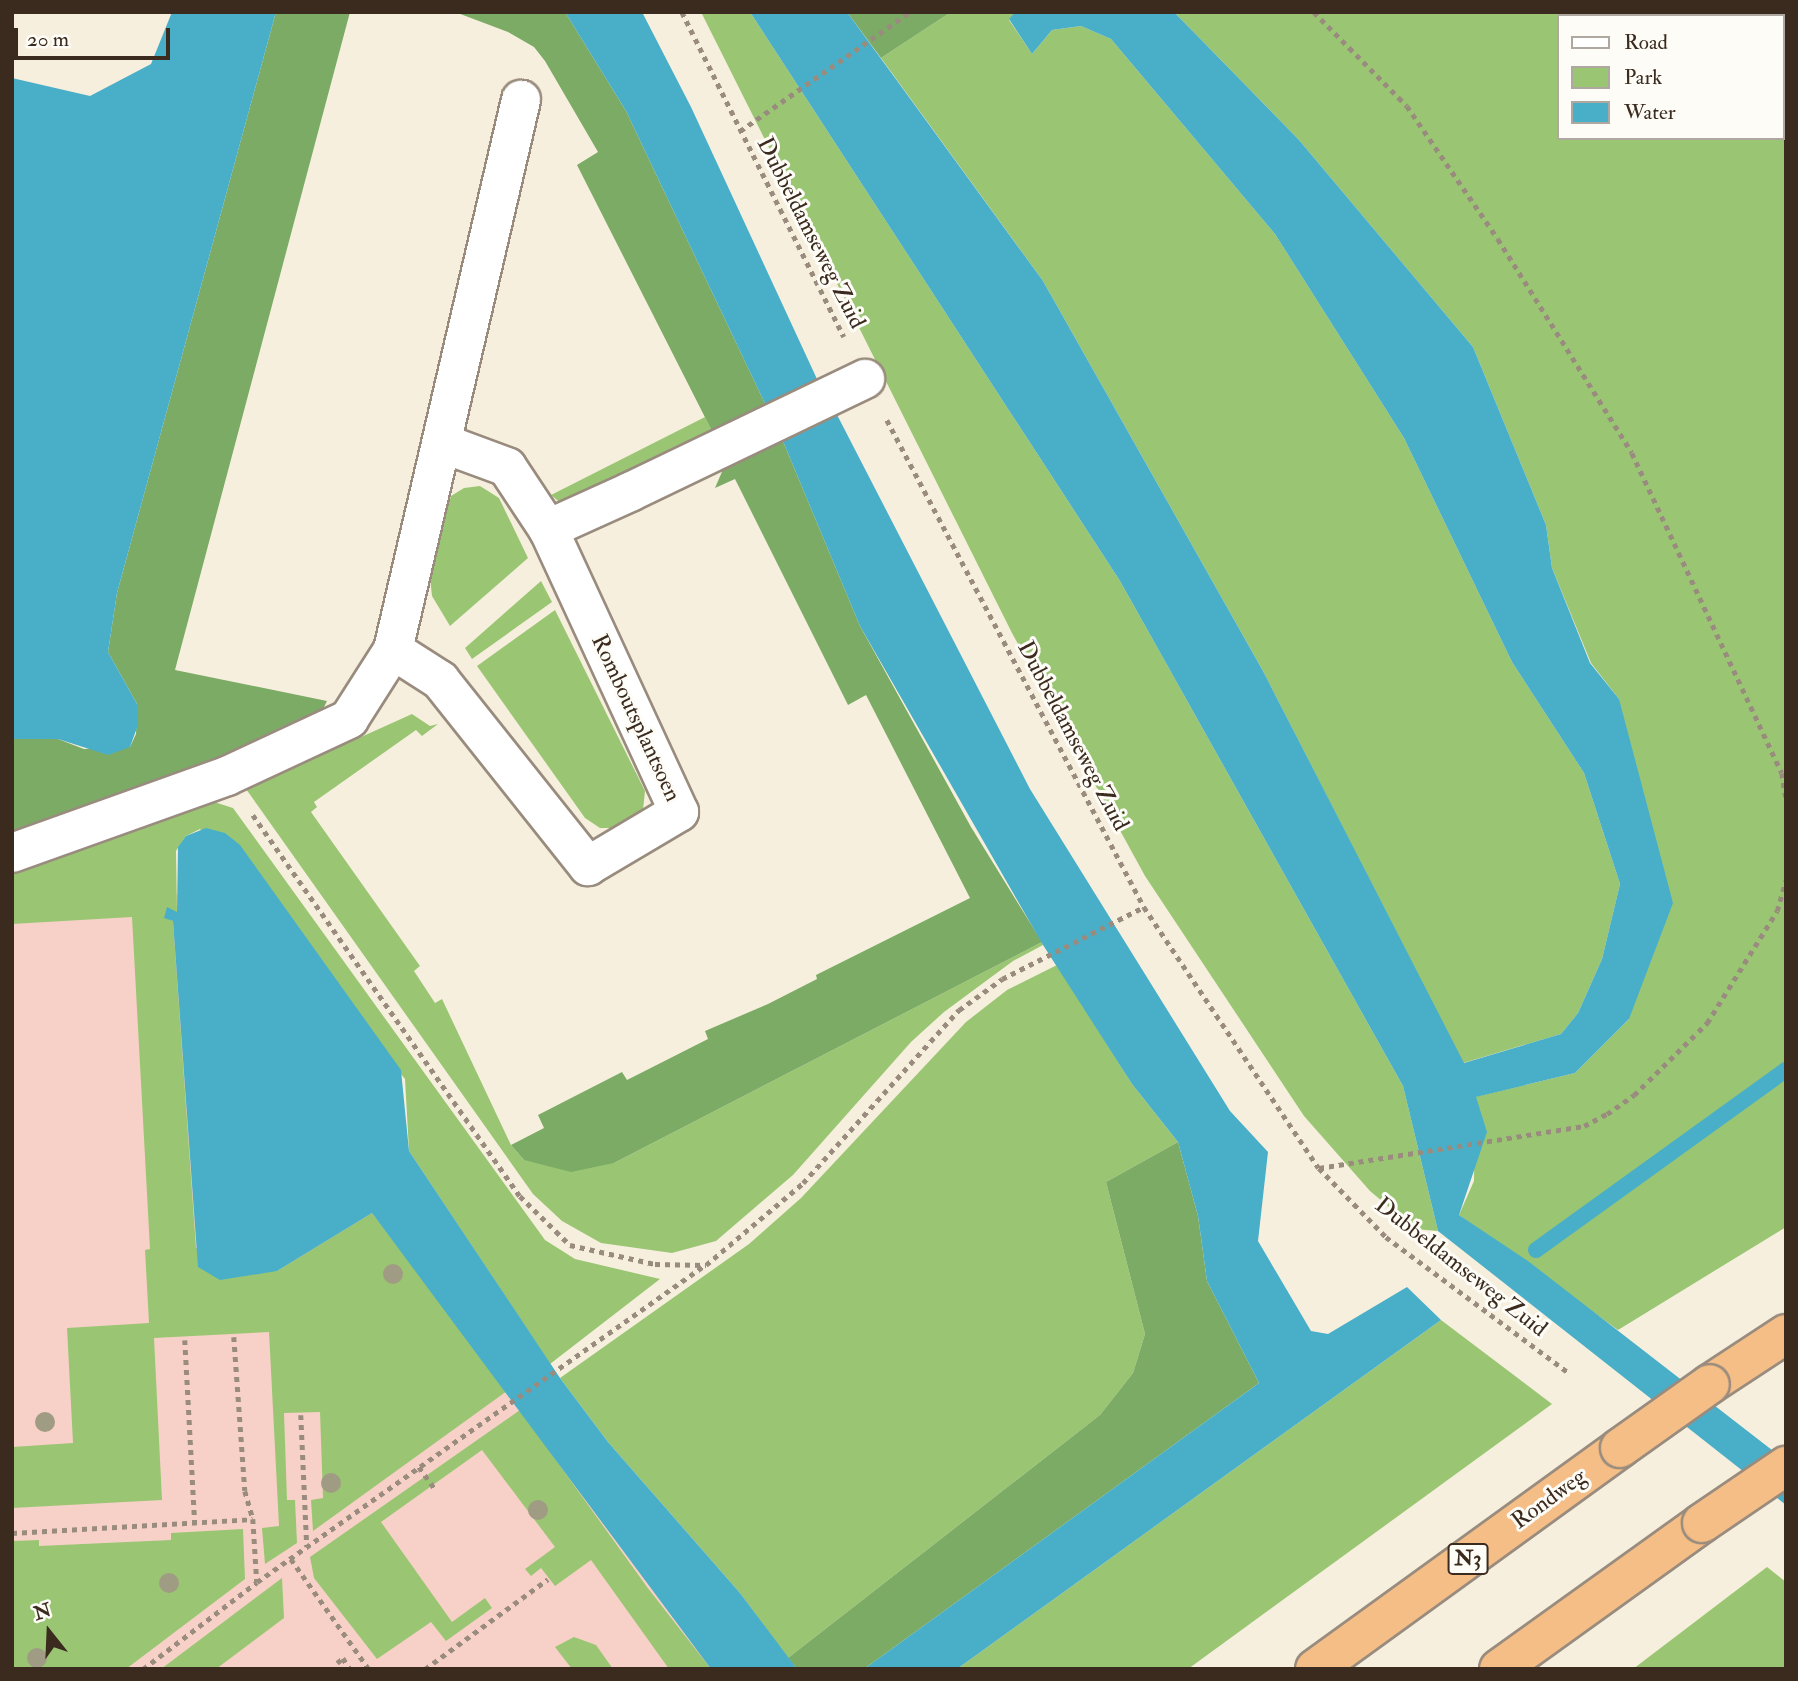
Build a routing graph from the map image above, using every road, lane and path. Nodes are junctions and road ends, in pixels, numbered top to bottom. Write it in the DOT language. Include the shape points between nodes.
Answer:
graph roads {
  1 [pos="682,12"];
  2 [pos="910,12"];
  3 [pos="1314,12"];
  4 [pos="521,100"];
  5 [pos="740,131"];
  6 [pos="852,385"];
  7 [pos="442,443"];
  8 [pos="548,529"];
  9 [pos="393,650"];
  10 [pos="227,776"];
  11 [pos="1786,797"];
  12 [pos="12,853"];
  13 [pos="1786,879"];
  14 [pos="1144,907"];
  15 [pos="1318,1168"];
  16 [pos="706,1265"];
  17 [pos="1786,1334"];
  18 [pos="234,1337"];
  19 [pos="186,1340"];
  20 [pos="1569,1373"];
  21 [pos="301,1415"];
  22 [pos="1786,1466"];
  23 [pos="419,1467"];
  24 [pos="436,1490"];
  25 [pos="253,1519"];
  26 [pos="195,1522"];
  27 [pos="12,1533"];
  28 [pos="307,1547"];
  29 [pos="290,1559"];
  30 [pos="548,1578"];
  31 [pos="257,1583"];
  32 [pos="337,1663"];
  33 [pos="143,1669"];
  34 [pos="350,1669"];
  35 [pos="369,1669"];
  36 [pos="425,1669"];
  37 [pos="1315,1669"];
  38 [pos="1499,1669"];
  1 -- 5 [label="path, Dubbeldamseweg Zuid"];
  2 -- 5 [label="path"];
  3 -- 11 [label="path" via="1407,106 1498,239 1632,453 1782,773"];
  4 -- 7 [label="street"];
  5 -- 6 [label="path, Dubbeldamseweg Zuid"];
  6 -- 8 [label="street"];
  6 -- 14 [label="path, Dubbeldamseweg Zuid"];
  7 -- 8 [label="street, Romboutsplantsoen" via="507,467"];
  7 -- 9 [label="street"];
  8 -- 9 [label="street, Romboutsplantsoen" via="680,813 588,866 440,680"];
  9 -- 10 [label="street" via="349,719"];
  10 -- 12 [label="street"];
  10 -- 16 [label="path" via="520,1196 546,1224 570,1245 610,1256 655,1264"];
  13 -- 15 [label="path" via="1777,911 1707,1023 1634,1095 1584,1126"];
  14 -- 15 [label="path, Dubbeldamseweg Zuid"];
  14 -- 16 [label="path" via="1031,964 959,1010 803,1183"];
  15 -- 20 [label="path, Dubbeldamseweg Zuid" via="1386,1237"];
  16 -- 23 [label="path"];
  17 -- 37 [label="highway, Rondweg / N3, bridge"];
  18 -- 25 [label="path" via="245,1491"];
  19 -- 26 [label="path"];
  21 -- 28 [label="path"];
  22 -- 38 [label="highway, bridge"];
  23 -- 24 [label="path"];
  23 -- 28 [label="path"];
  25 -- 26 [label="path"];
  25 -- 31 [label="path"];
  26 -- 27 [label="path"];
  28 -- 29 [label="path"];
  29 -- 31 [label="path"];
  29 -- 35 [label="path"];
  30 -- 36 [label="path"];
  31 -- 33 [label="path"];
  32 -- 34 [label="path" via="343,1658"];
}
